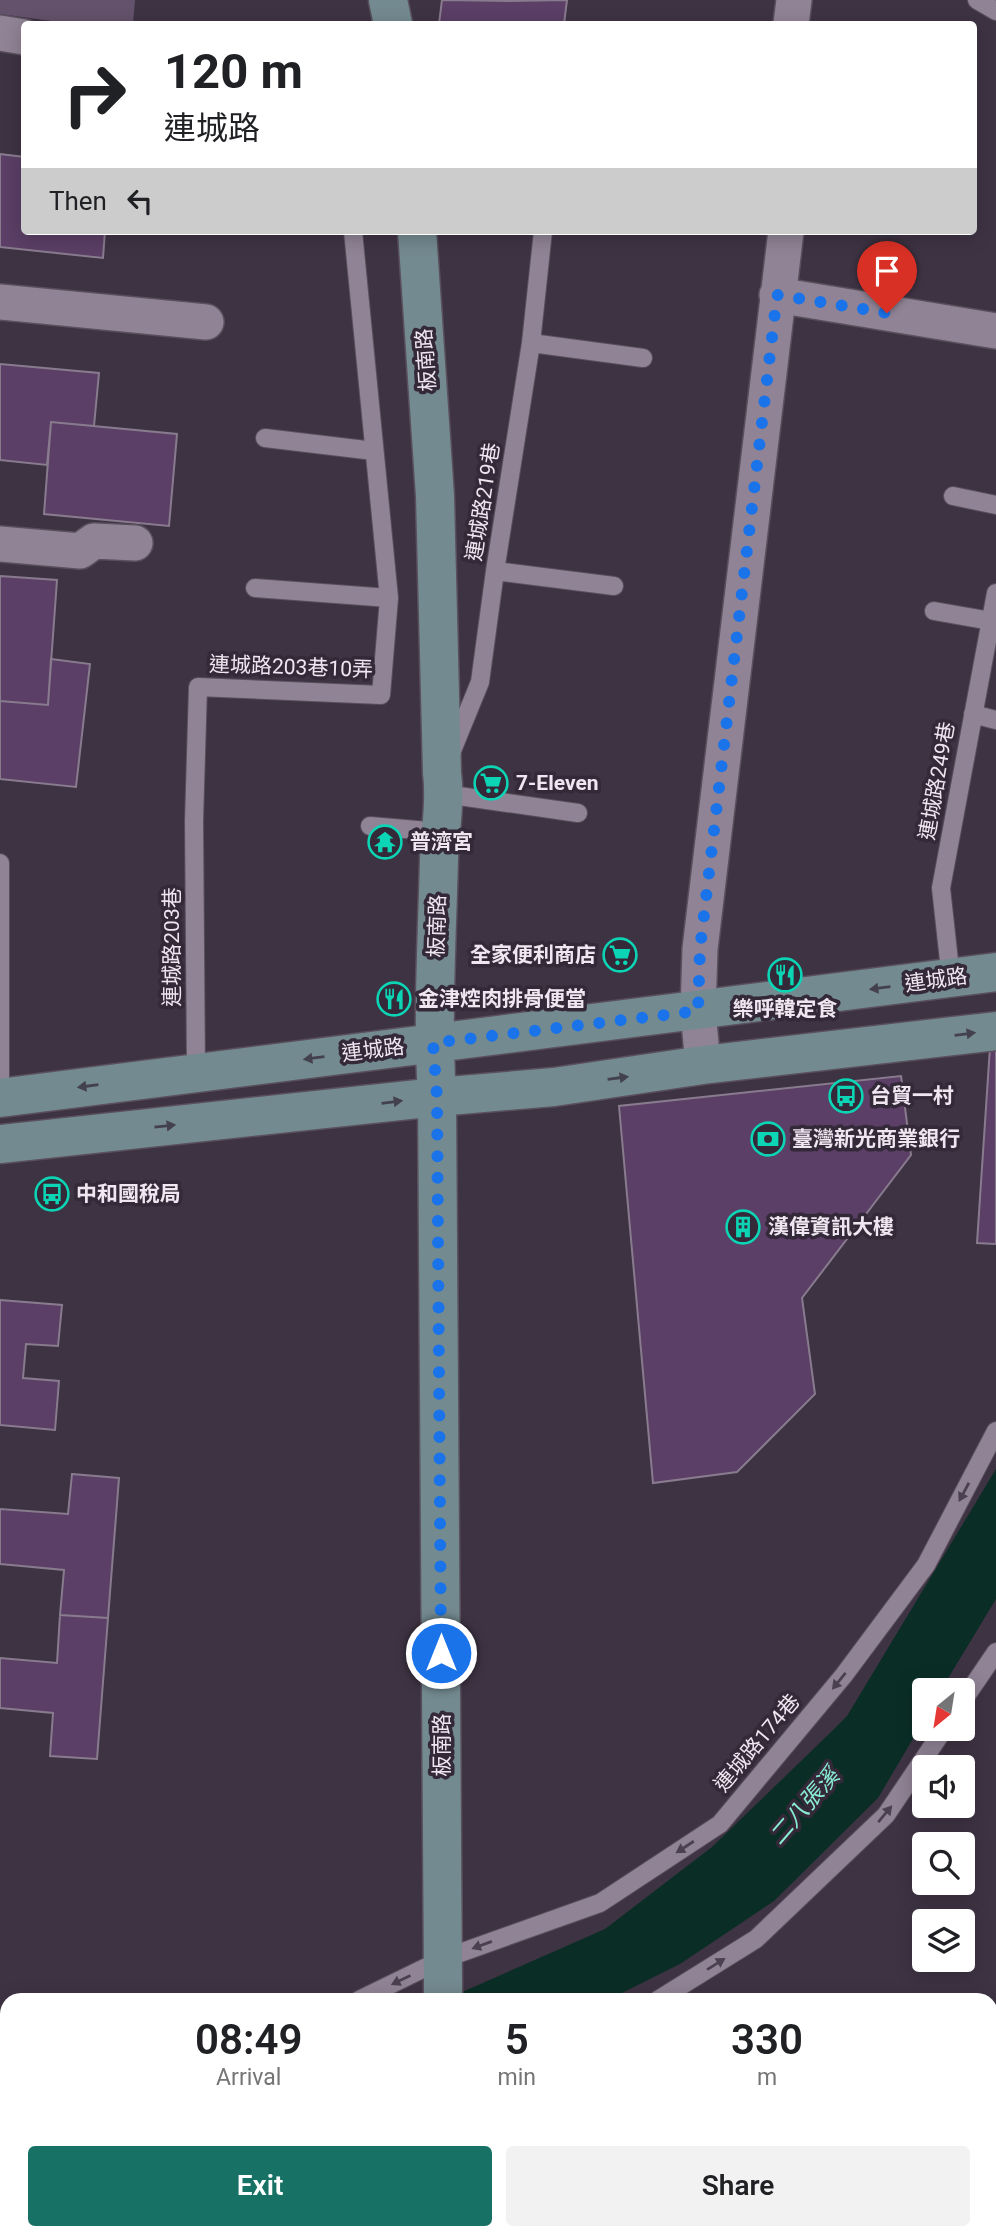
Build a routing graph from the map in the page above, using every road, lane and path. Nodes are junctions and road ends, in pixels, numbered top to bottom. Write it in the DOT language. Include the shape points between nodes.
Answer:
graph roads {
  1 [pos="388,0"];
  2 [pos="794,0"];
  3 [pos="977,0"];
  4 [pos="996,11"];
  5 [pos="392,21"];
  6 [pos="791,21"];
  7 [pos="0,33"];
  8 [pos="21,36"];
  9 [pos="353,235"];
  10 [pos="417,235"];
  11 [pos="543,235"];
  12 [pos="785,235"];
  13 [pos="777,295"];
  14 [pos="0,302"];
  15 [pos="206,321"];
  16 [pos="996,331"];
  17 [pos="531,343"];
  18 [pos="643,358"];
  19 [pos="265,438"];
  20 [pos="374,451"];
  21 [pos="953,496"];
  22 [pos="996,505"];
  23 [pos="135,543"];
  24 [pos="0,544"];
  25 [pos="495,571"];
  26 [pos="614,586"];
  27 [pos="255,588"];
  28 [pos="996,593"];
  29 [pos="389,598"];
  30 [pos="934,611"];
  31 [pos="994,621"];
  32 [pos="973,714"];
  33 [pos="996,720"];
  34 [pos="444,783"];
  35 [pos="578,813"];
  36 [pos="194,821"];
  37 [pos="370,826"];
  38 [pos="440,832"];
  39 [pos="0,863"];
  40 [pos="996,972"];
  41 [pos="951,979"];
  42 [pos="698,1011"];
  43 [pos="996,1031"];
  44 [pos="433,1043"];
  45 [pos="703,1065"];
  46 [pos="196,1072"];
  47 [pos="437,1097"];
  48 [pos="0,1098"];
  49 [pos="0,1144"];
  50 [pos="996,1431"];
  51 [pos="996,1653"];
  52 [pos="975,1683"];
  53 [pos="936,1741"];
  54 [pos="443,1981"];
  55 [pos="390,1993"];
  56 [pos="669,1993"];
  1 -- 5 [label="main road"];
  2 -- 6 [label="street"];
  3 -- 4 [label="lane"];
  7 -- 8 [label="street"];
  9 -- 20 [label="lane, 連城路203巷10弄"];
  10 -- 34 [label="main road, 板南路" via="435,496"];
  11 -- 17 [label="lane, 連城路219巷"];
  12 -- 13 [label="street"];
  13 -- 16 [label="street"];
  13 -- 42 [label="street" via="700,949"];
  14 -- 15 [label="street"];
  17 -- 18 [label="lane"];
  17 -- 25 [label="lane, 連城路219巷"];
  19 -- 20 [label="lane"];
  20 -- 29 [label="lane, 連城路203巷10弄"];
  21 -- 22 [label="lane"];
  23 -- 24 [label="street" via="94,541 80,551"];
  25 -- 26 [label="lane"];
  25 -- 34 [label="lane, 連城路219巷" via="481,682"];
  27 -- 29 [label="lane"];
  28 -- 31 [label="lane, 連城路249巷"];
  29 -- 36 [label="lane, 連城路203巷10弄" via="382,695 198,687"];
  30 -- 31 [label="lane"];
  31 -- 32 [label="lane, 連城路249巷"];
  32 -- 33 [label="lane"];
  32 -- 41 [label="lane, 連城路249巷" via="941,888"];
  34 -- 35 [label="lane"];
  34 -- 38 [label="main road, 板南路"];
  36 -- 46 [label="lane, 連城路203巷"];
  37 -- 38 [label="lane"];
  38 -- 44 [label="main road, 板南路"];
  39 -- 48 [label="lane"];
  40 -- 41 [label="main road, 連城路"];
  41 -- 42 [label="main road, 連城路, one-way"];
  42 -- 44 [label="main road, 連城路"];
  42 -- 45 [label="street"];
  45 -- 43 [label="main road, one-way"];
  44 -- 46 [label="main road, 連城路, one-way"];
  44 -- 47 [label="main road, 板南路"];
  47 -- 45 [label="main road, one-way" via="554,1087"];
  46 -- 48 [label="main road, 連城路, one-way"];
  49 -- 47 [label="main road, one-way"];
  47 -- 54 [label="main road, 板南路"];
  50 -- 54 [label="lane, 連城路174巷, one-way" via="926,1565 844,1675 720,1824 600,1903"];
  51 -- 52 [label="lane"];
  56 -- 53 [label="lane, one-way" via="756,1939 886,1815"];
  54 -- 55 [label="lane, 連城路174巷, one-way"];
}
